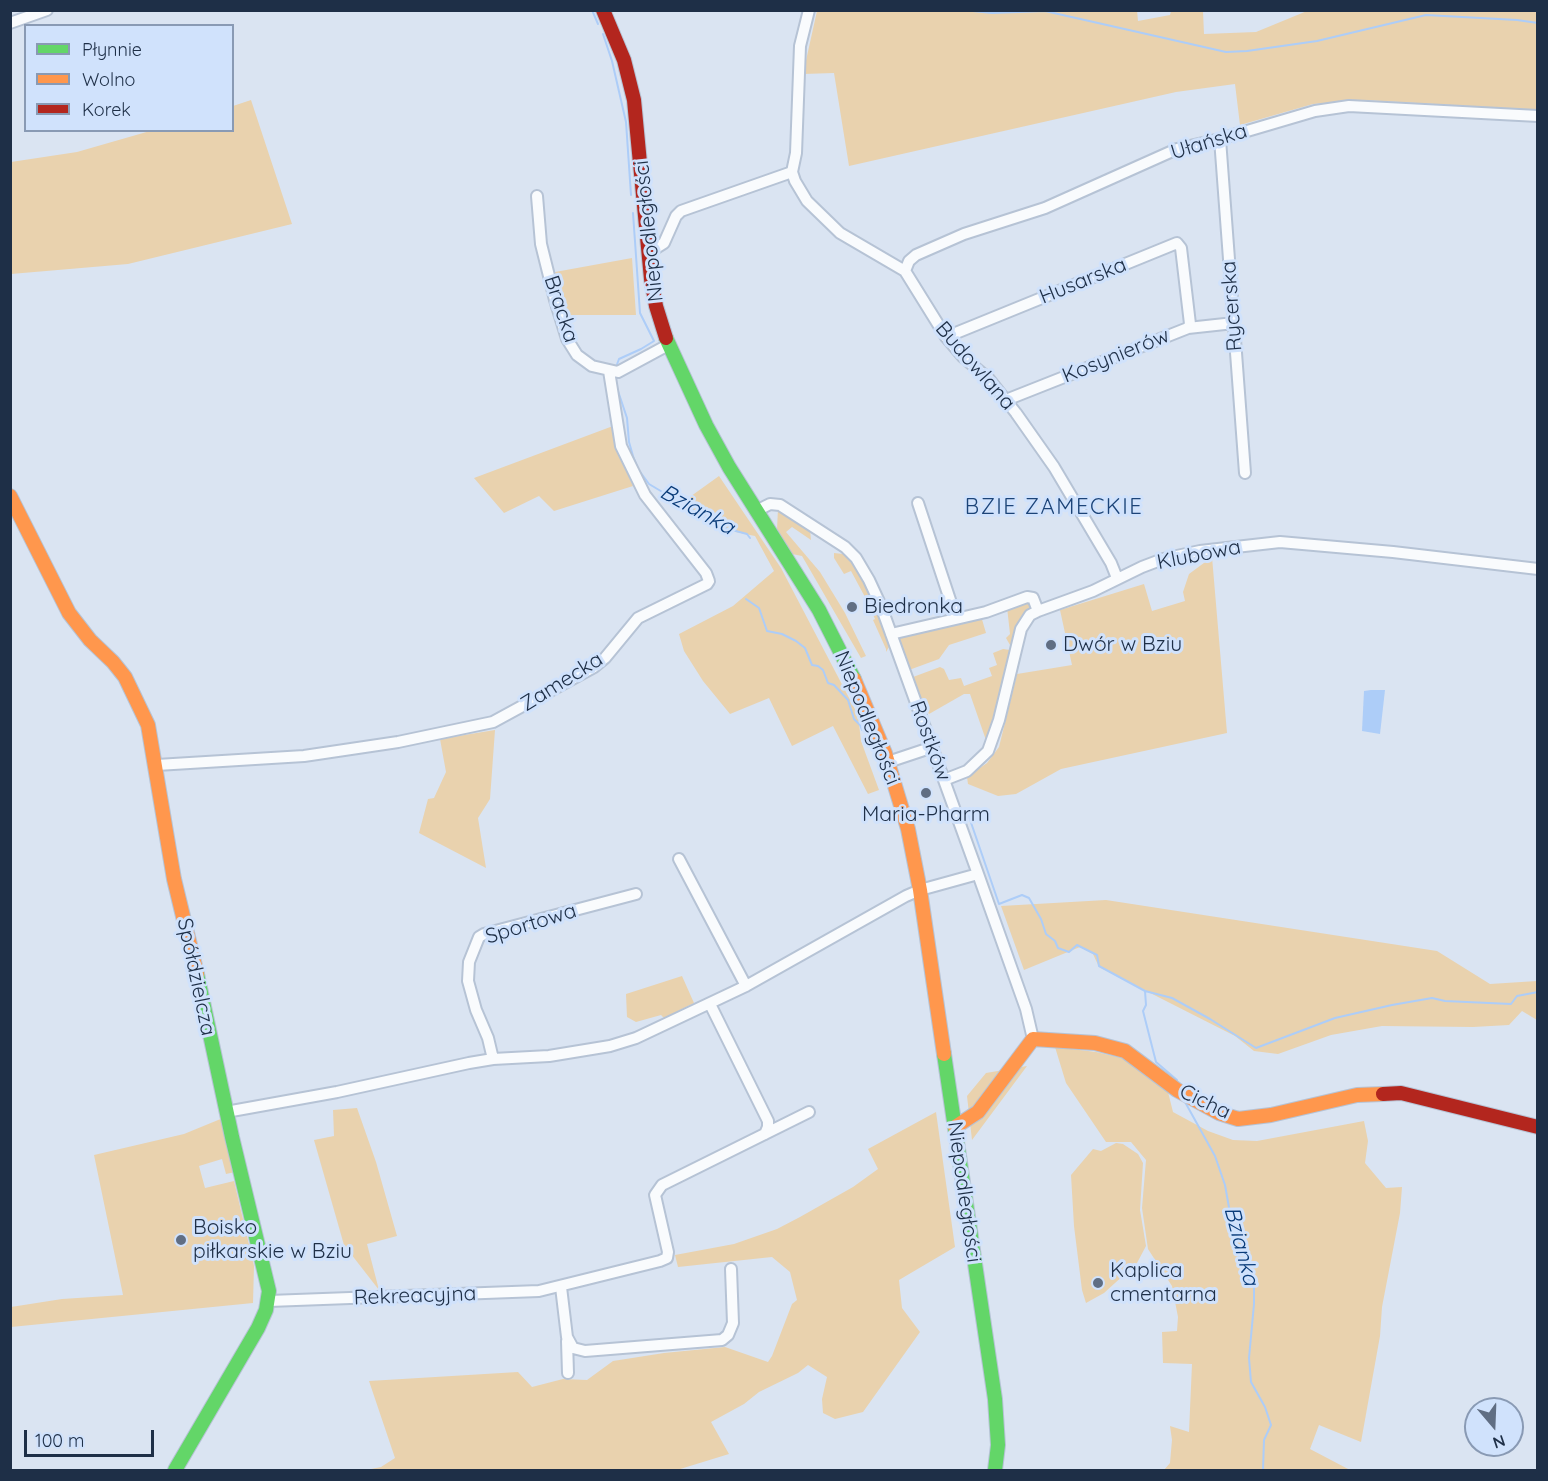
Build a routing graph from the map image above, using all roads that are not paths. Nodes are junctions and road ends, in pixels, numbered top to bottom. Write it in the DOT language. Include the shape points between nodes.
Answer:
graph roads {
  1 [pos="47,10"];
  2 [pos="603,10"];
  3 [pos="809,10"];
  4 [pos="10,23"];
  5 [pos="1538,116"];
  6 [pos="1220,139"];
  7 [pos="792,172"];
  8 [pos="537,196"];
  9 [pos="648,253"];
  10 [pos="905,271"];
  11 [pos="1185,287"];
  12 [pos="1234,323"];
  13 [pos="1188,328"];
  14 [pos="946,338"];
  15 [pos="668,345"];
  16 [pos="609,371"];
  17 [pos="1006,400"];
  18 [pos="1245,473"];
  19 [pos="10,496"];
  20 [pos="918,503"];
  21 [pos="756,511"];
  22 [pos="1538,569"];
  23 [pos="1118,578"];
  24 [pos="1038,611"];
  25 [pos="956,618"];
  26 [pos="891,634"];
  27 [pos="933,747"];
  28 [pos="888,762"];
  29 [pos="157,765"];
  30 [pos="944,780"];
  31 [pos="679,859"];
  32 [pos="978,874"];
  33 [pos="920,890"];
  34 [pos="636,894"];
  35 [pos="746,986"];
  36 [pos="710,1004"];
  37 [pos="1033,1039"];
  38 [pos="493,1059"];
  39 [pos="226,1112"];
  40 [pos="809,1112"];
  41 [pos="954,1127"];
  42 [pos="1538,1127"];
  43 [pos="765,1134"];
  44 [pos="730,1269"];
  45 [pos="561,1287"];
  46 [pos="269,1301"];
  47 [pos="567,1337"];
  48 [pos="568,1373"];
  49 [pos="175,1470"];
  50 [pos="995,1470"];
  1 -- 4 [label="street"];
  2 -- 9 [label="street, Niepodległości" via="624,60 634,100"];
  3 -- 7 [label="street" via="800,46"];
  5 -- 6 [label="street, Ułańska" via="1349,106 1315,111"];
  6 -- 10 [label="street, Ułańska" via="1177,149 1045,208 964,234 916,255"];
  6 -- 12 [label="street, Rycerska"];
  7 -- 9 [label="street" via="681,211 664,243"];
  7 -- 10 [label="street, Budowlana" via="807,201 840,233"];
  8 -- 16 [label="street, Bracka" via="541,244 567,339 577,356"];
  9 -- 15 [label="street, Niepodległości" via="656,306"];
  10 -- 14 [label="street, Budowlana"];
  11 -- 13 [label="street, Kosynierów"];
  11 -- 14 [label="street, Husarska" via="1178,243"];
  12 -- 13 [label="street"];
  12 -- 18 [label="street, Rycerska"];
  13 -- 17 [label="street, Kosynierów"];
  14 -- 17 [label="street, Budowlana"];
  15 -- 16 [label="street" via="618,372"];
  15 -- 21 [label="street, Niepodległości" via="710,433"];
  16 -- 29 [label="street, Zamecka" via="621,446 645,495 706,573 707,584 638,618 594,667 493,722 314,755"];
  17 -- 23 [label="street, Budowlana" via="1054,467"];
  19 -- 29 [label="street, Spółdzielcza" via="69,613 113,662 134,693 148,725"];
  20 -- 25 [label="street"];
  21 -- 26 [label="street, Rostków" via="770,504 780,505 845,547 866,575"];
  21 -- 28 [label="street, Niepodległości" via="835,640"];
  22 -- 23 [label="street, Klubowa" via="1280,542 1178,555"];
  23 -- 24 [label="street, Klubowa"];
  24 -- 25 [label="street" via="1030,597"];
  24 -- 30 [label="street" via="1030,615 1021,629 988,751 967,771"];
  25 -- 26 [label="street"];
  26 -- 27 [label="street, Rostków"];
  27 -- 28 [label="street"];
  27 -- 30 [label="street, Rostków"];
  28 -- 33 [label="street, Niepodległości" via="908,829"];
  29 -- 39 [label="street, Spółdzielcza" via="174,879"];
  30 -- 32 [label="street, Rostków"];
  31 -- 35 [label="street"];
  32 -- 33 [label="street"];
  32 -- 37 [label="street, Rostków"];
  33 -- 35 [label="street"];
  33 -- 41 [label="street, Niepodległości"];
  34 -- 38 [label="street, Sportowa" via="479,937 469,962 468,981"];
  35 -- 36 [label="street"];
  36 -- 38 [label="street" via="610,1046 549,1056"];
  36 -- 43 [label="street" via="768,1121"];
  37 -- 41 [label="street" via="978,1112"];
  37 -- 42 [label="street, Cicha" via="1095,1043 1125,1051 1177,1090 1238,1119 1357,1095 1401,1093"];
  38 -- 39 [label="street"];
  39 -- 46 [label="street, Spółdzielcza"];
  40 -- 43 [label="street, Rekreacyjna"];
  41 -- 50 [label="street, Niepodległości" via="995,1399"];
  43 -- 45 [label="street, Rekreacyjna" via="662,1185 655,1195 667,1257"];
  44 -- 47 [label="street" via="733,1323 722,1340 585,1351 573,1348"];
  45 -- 46 [label="street, Rekreacyjna" via="507,1293"];
  45 -- 47 [label="street"];
  46 -- 49 [label="street" via="258,1328"];
  47 -- 48 [label="street"];
}
